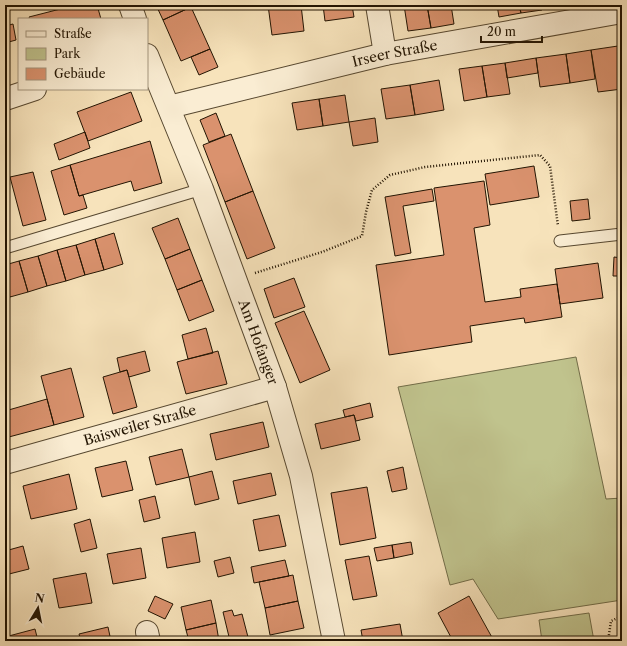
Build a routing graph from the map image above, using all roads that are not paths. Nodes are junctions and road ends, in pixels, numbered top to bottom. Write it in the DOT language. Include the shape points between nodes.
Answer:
graph roads {
  1 [pos="130,5"];
  2 [pos="377,5"];
  3 [pos="622,12"];
  4 [pos="135,18"];
  5 [pos="385,54"];
  6 [pos="148,57"];
  7 [pos="32,90"];
  8 [pos="5,99"];
  9 [pos="169,107"];
  10 [pos="202,189"];
  11 [pos="622,234"];
  12 [pos="560,241"];
  13 [pos="5,248"];
  14 [pos="275,387"];
  15 [pos="5,463"];
  16 [pos="331,640"];
  1 -- 4 [label="street"];
  2 -- 5 [label="street"];
  3 -- 5 [label="street, Irseer Straße"];
  5 -- 9 [label="street, Irseer Straße"];
  6 -- 9 [label="street, Am Hofanger"];
  7 -- 8 [label="street"];
  9 -- 10 [label="street, Am Hofanger"];
  10 -- 13 [label="lane"];
  10 -- 14 [label="street, Am Hofanger"];
  11 -- 12 [label="lane"];
  14 -- 15 [label="street, Baisweiler Straße"];
  14 -- 16 [label="street, Am Hofanger" via="301,476"];
}
